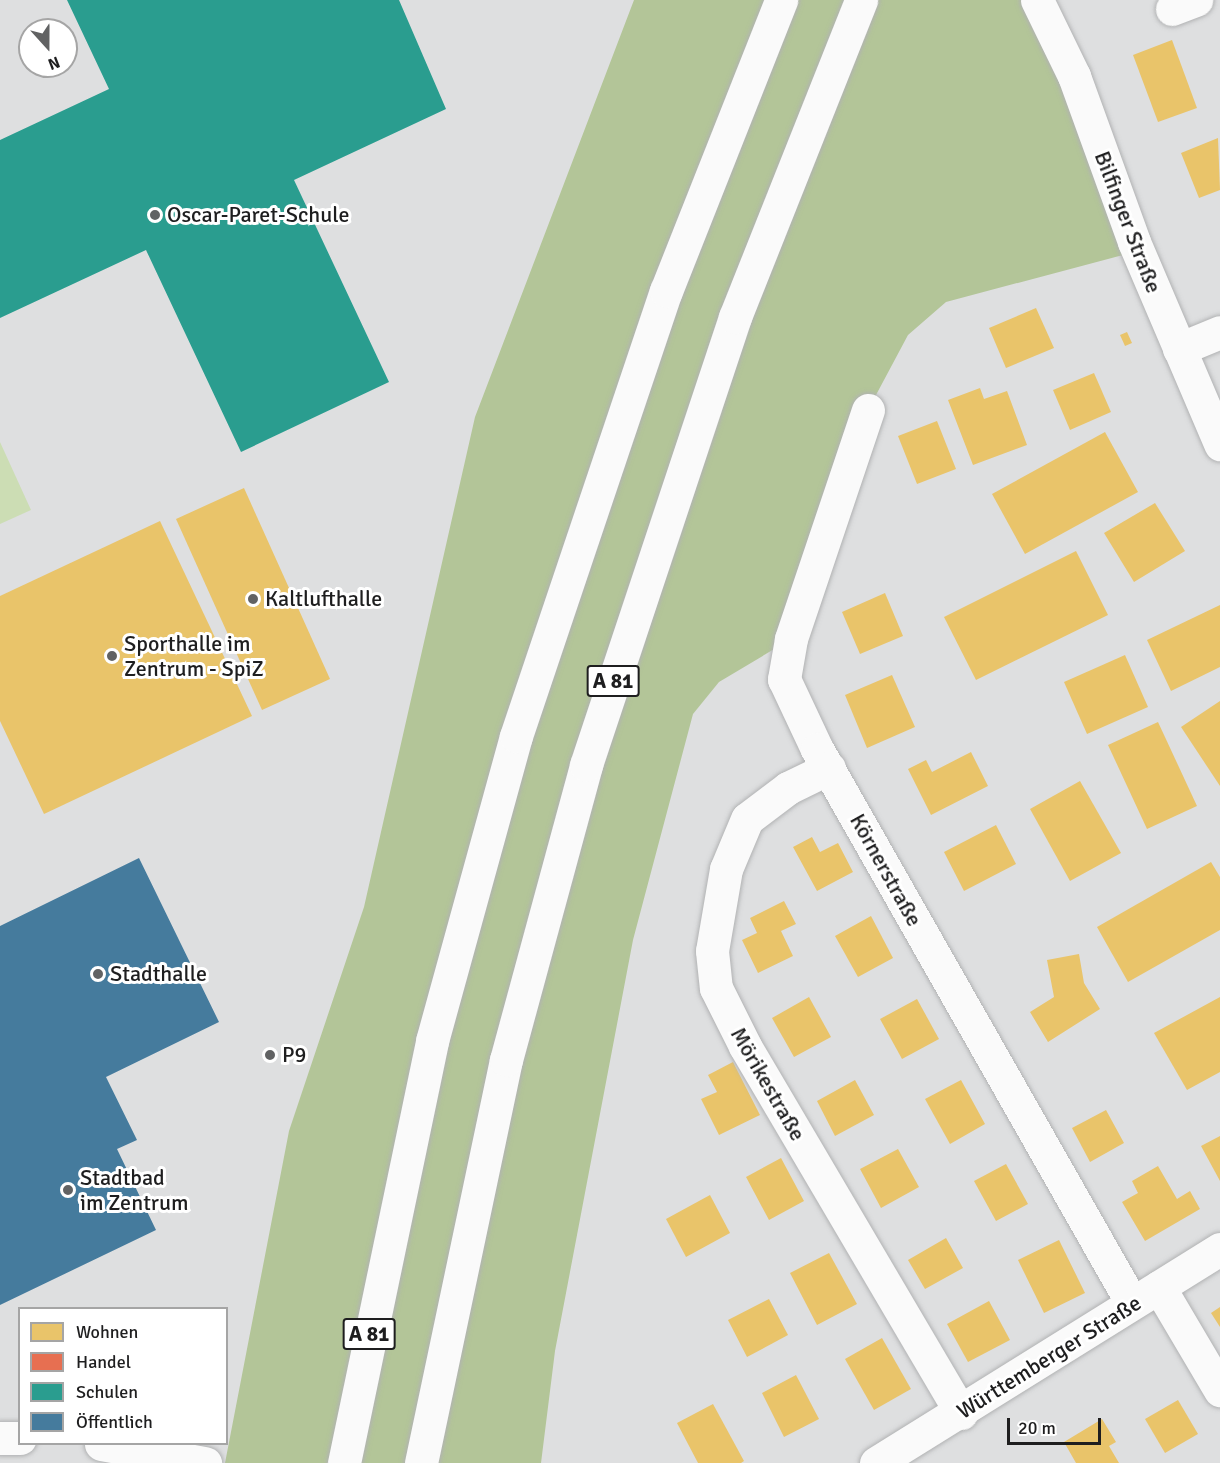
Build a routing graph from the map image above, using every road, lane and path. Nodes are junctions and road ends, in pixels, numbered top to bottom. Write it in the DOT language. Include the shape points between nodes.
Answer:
graph roads {
  1 [pos="781,0"];
  2 [pos="861,0"];
  3 [pos="1037,0"];
  4 [pos="1220,332"];
  5 [pos="1179,349"];
  6 [pos="868,410"];
  7 [pos="1220,444"];
  8 [pos="829,768"];
  9 [pos="1220,1249"];
  10 [pos="1159,1287"];
  11 [pos="1132,1303"];
  12 [pos="1220,1390"];
  13 [pos="961,1413"];
  14 [pos="0,1438"];
  15 [pos="18,1438"];
  16 [pos="111,1445"];
  17 [pos="204,1463"];
  18 [pos="344,1463"];
  19 [pos="421,1463"];
  20 [pos="876,1463"];
  1 -- 18 [label="main road, A 81" via="666,291 588,515 474,878 432,1041"];
  2 -- 19 [label="main road, A 81" via="735,317 586,765 506,1060"];
  3 -- 5 [label="main road, Bilfinger Straße" via="1074,76"];
  4 -- 5 [label="main road"];
  5 -- 7 [label="main road, Bilfinger Straße"];
  6 -- 8 [label="main road, Körnerstraße" via="791,639 784,679"];
  8 -- 11 [label="main road, Körnerstraße"];
  8 -- 13 [label="main road, Mörikestraße" via="788,788 747,819 726,869 712,951 716,988 745,1046"];
  9 -- 10 [label="main road, Württemberger Straße"];
  10 -- 11 [label="main road, Württemberger Straße"];
  10 -- 12 [label="main road"];
  11 -- 13 [label="main road, Württemberger Straße"];
  13 -- 20 [label="main road, Württemberger Straße"];
  14 -- 15 [label="main road"];
  16 -- 17 [label="main road"];
}
